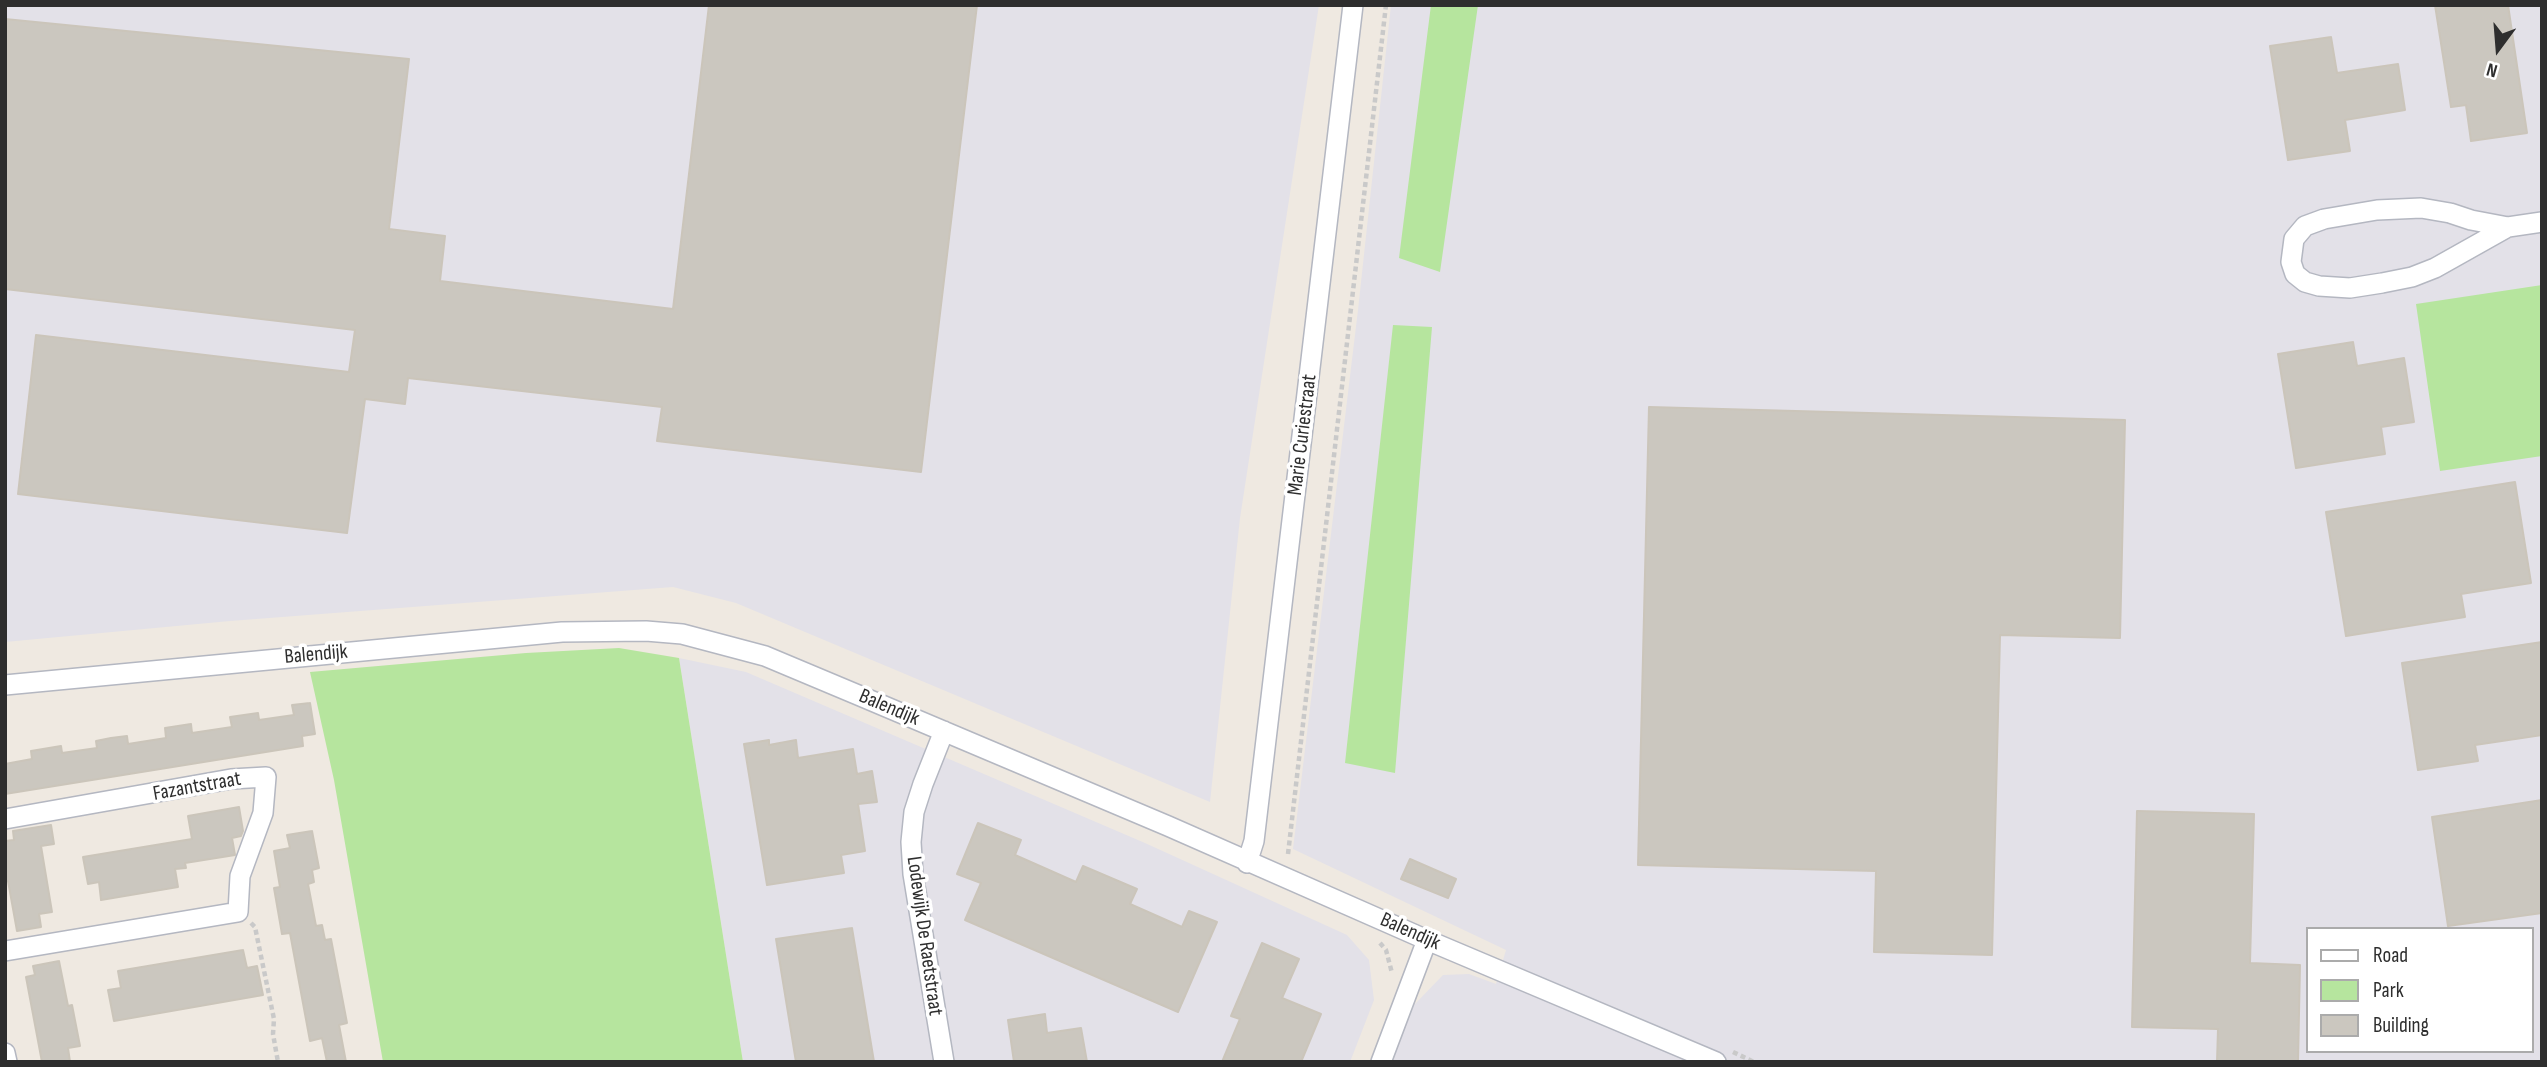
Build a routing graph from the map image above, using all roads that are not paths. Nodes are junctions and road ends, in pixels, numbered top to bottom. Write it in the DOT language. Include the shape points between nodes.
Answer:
graph roads {
  1 [pos="1353,5"];
  2 [pos="2542,222"];
  3 [pos="2508,227"];
  4 [pos="5,685"];
  5 [pos="944,731"];
  6 [pos="5,819"];
  7 [pos="1247,863"];
  8 [pos="1427,940"];
  9 [pos="5,951"];
  10 [pos="5,1053"];
  11 [pos="7,1062"];
  12 [pos="944,1062"];
  13 [pos="1381,1062"];
  14 [pos="1716,1062"];
  1 -- 7 [label="street, Marie Curiestraat" via="1254,841"];
  2 -- 3 [label="street"];
  3 -- 3 [label="street" via="2421,208 2364,212 2305,226 2294,239 2291,262 2295,275 2319,286 2382,283 2435,268"];
  4 -- 5 [label="street, Balendijk" via="562,632 646,631 765,656"];
  5 -- 7 [label="street, Balendijk"];
  5 -- 12 [label="street, Lodewijk De Raetstraat" via="917,803 911,842"];
  6 -- 9 [label="street, Fazantstraat" via="231,779 266,777 263,813 240,876 238,912"];
  7 -- 8 [label="street, Balendijk"];
  8 -- 13 [label="street"];
  8 -- 14 [label="street, Balendijk"];
  10 -- 11 [label="street"];
}
